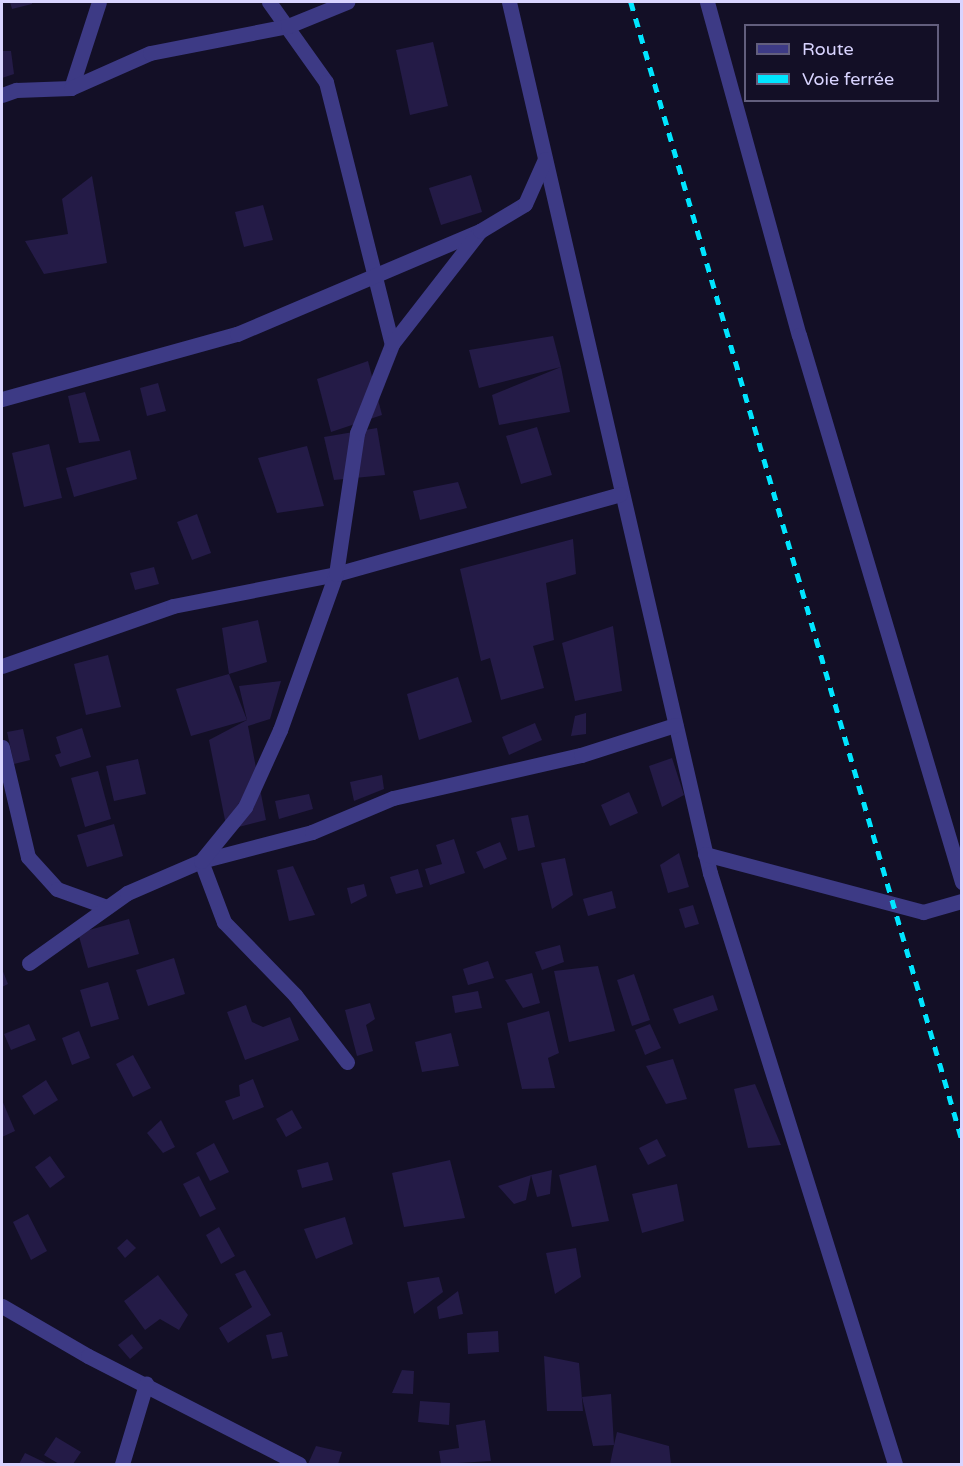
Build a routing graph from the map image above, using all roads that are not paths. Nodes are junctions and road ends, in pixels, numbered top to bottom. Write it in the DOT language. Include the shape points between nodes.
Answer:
graph roads {
  1 [pos="99,2"];
  2 [pos="269,2"];
  3 [pos="346,2"];
  4 [pos="509,2"];
  5 [pos="707,2"];
  6 [pos="288,26"];
  7 [pos="71,88"];
  8 [pos="2,95"];
  9 [pos="545,159"];
  10 [pos="480,231"];
  11 [pos="374,274"];
  12 [pos="393,344"];
  13 [pos="2,399"];
  14 [pos="620,494"];
  15 [pos="336,574"];
  16 [pos="2,666"];
  17 [pos="675,725"];
  18 [pos="2,747"];
  19 [pos="705,854"];
  20 [pos="201,861"];
  21 [pos="962,882"];
  22 [pos="962,901"];
  23 [pos="107,907"];
  24 [pos="29,963"];
  25 [pos="347,1062"];
  26 [pos="2,1306"];
  27 [pos="146,1384"];
  28 [pos="122,1464"];
  29 [pos="299,1464"];
  30 [pos="895,1464"];
  1 -- 7 [label="street"];
  2 -- 6 [label="street"];
  3 -- 6 [label="street"];
  4 -- 9 [label="street"];
  5 -- 21 [label="street" via="802,346"];
  6 -- 7 [label="street" via="150,53"];
  6 -- 11 [label="street" via="326,82"];
  7 -- 8 [label="street" via="16,90"];
  9 -- 10 [label="street" via="525,204"];
  9 -- 14 [label="street"];
  10 -- 11 [label="street"];
  10 -- 12 [label="street"];
  11 -- 12 [label="street"];
  11 -- 13 [label="street" via="237,334"];
  12 -- 15 [label="street" via="357,433"];
  14 -- 15 [label="street"];
  14 -- 17 [label="street"];
  15 -- 16 [label="street" via="173,606"];
  15 -- 20 [label="street" via="280,730 245,807"];
  17 -- 19 [label="street"];
  17 -- 20 [label="street" via="581,755 393,798 312,832"];
  18 -- 23 [label="street" via="28,857 57,889"];
  19 -- 22 [label="street" via="923,912"];
  19 -- 30 [label="street"];
  20 -- 23 [label="street" via="127,893"];
  20 -- 25 [label="street" via="224,922 295,995"];
  23 -- 24 [label="street"];
  26 -- 27 [label="street" via="88,1356"];
  27 -- 28 [label="street"];
  27 -- 29 [label="street"];
}
